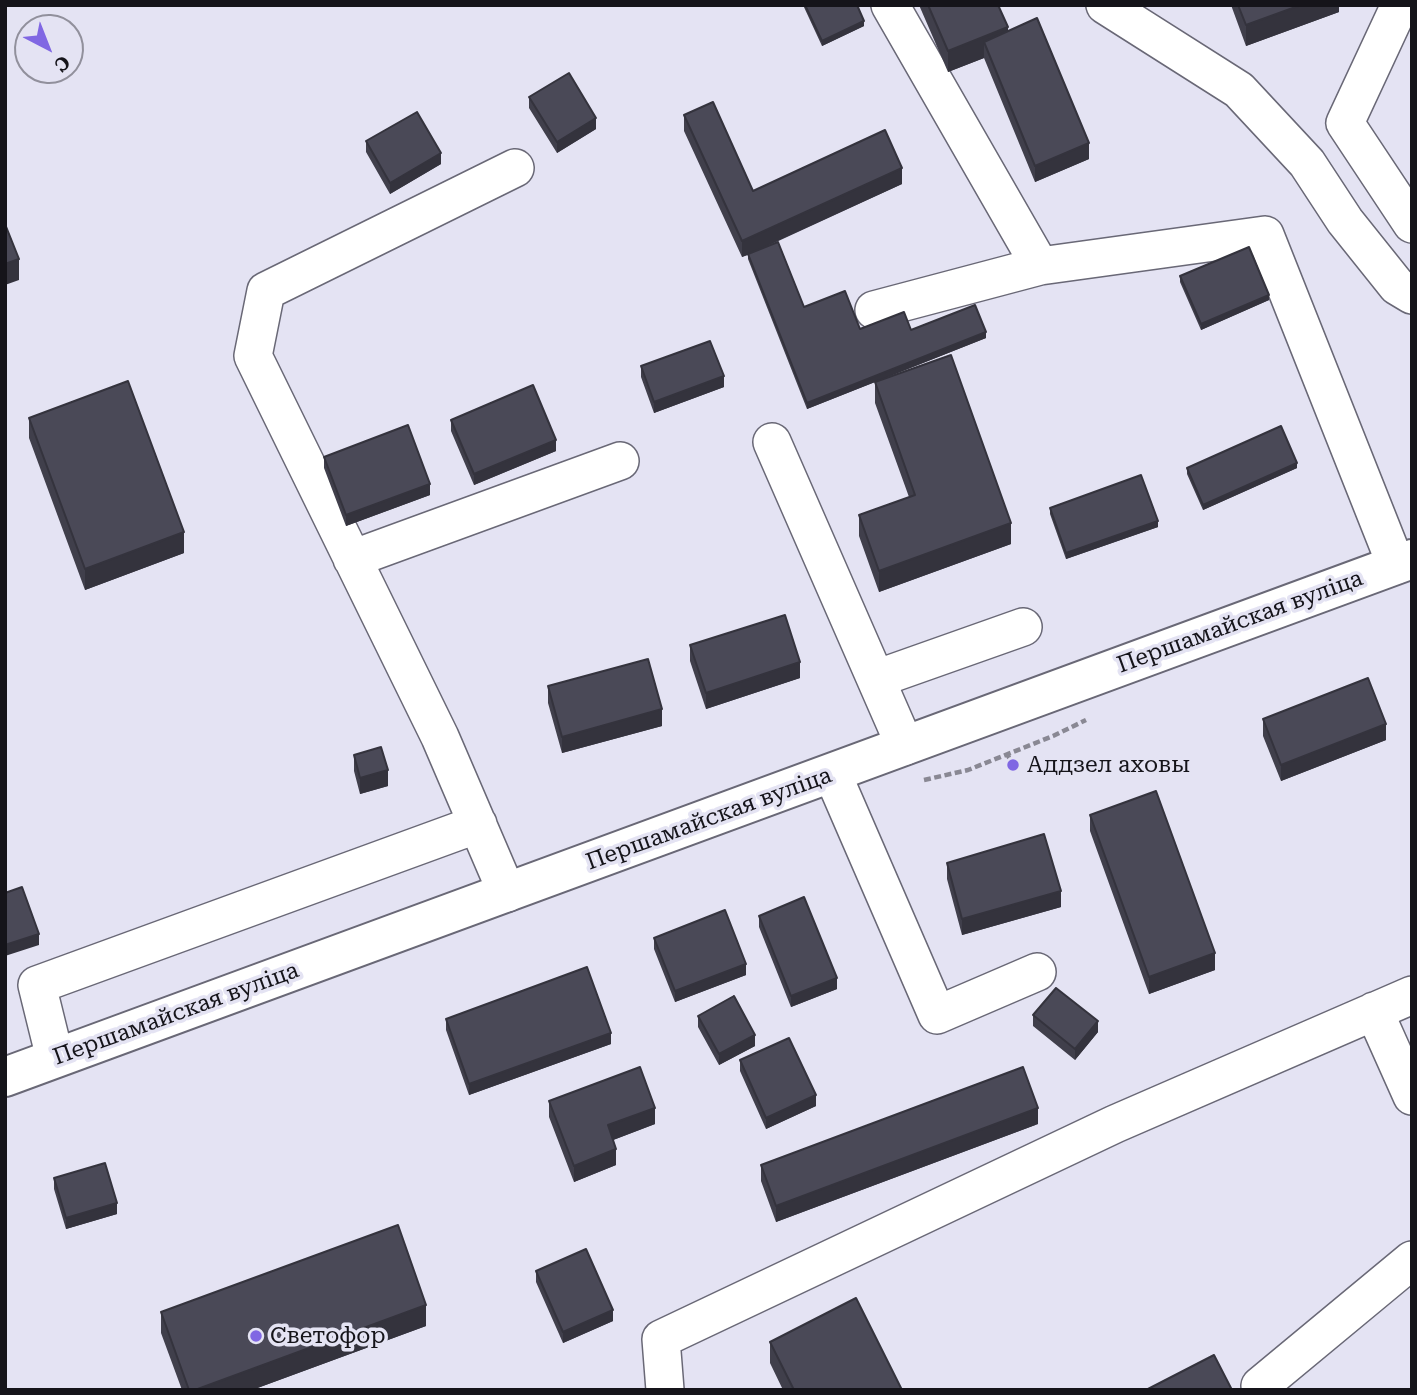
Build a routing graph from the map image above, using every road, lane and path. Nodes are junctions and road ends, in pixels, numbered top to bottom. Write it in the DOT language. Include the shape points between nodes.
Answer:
graph roads {
  1 [pos="890,5"];
  2 [pos="1105,5"];
  3 [pos="1399,5"];
  4 [pos="515,168"];
  5 [pos="1412,224"];
  6 [pos="1040,266"];
  7 [pos="1412,295"];
  8 [pos="874,310"];
  9 [pos="772,442"];
  10 [pos="620,461"];
  11 [pos="352,559"];
  12 [pos="1404,562"];
  13 [pos="1023,626"];
  14 [pos="876,679"];
  15 [pos="905,746"];
  16 [pos="832,773"];
  17 [pos="478,824"];
  18 [pos="506,893"];
  19 [pos="1037,972"];
  20 [pos="1412,995"];
  21 [pos="1374,1011"];
  22 [pos="55,1058"];
  23 [pos="5,1077"];
  24 [pos="1412,1097"];
  25 [pos="1412,1260"];
  26 [pos="1260,1385"];
  27 [pos="665,1390"];
  1 -- 6 [label="street"];
  2 -- 7 [label="street" via="1239,90 1307,163 1345,221 1397,286"];
  3 -- 5 [label="street" via="1345,123"];
  4 -- 11 [label="street" via="266,291 253,356"];
  6 -- 8 [label="street"];
  6 -- 12 [label="street" via="1265,235"];
  9 -- 14 [label="street"];
  10 -- 11 [label="street"];
  11 -- 17 [label="street"];
  12 -- 15 [label="main road, Першамайская вуліца"];
  13 -- 14 [label="street"];
  14 -- 15 [label="street"];
  15 -- 16 [label="main road, Першамайская вуліца"];
  16 -- 18 [label="main road, Першамайская вуліца"];
  16 -- 19 [label="street" via="937,1015"];
  17 -- 18 [label="street"];
  17 -- 22 [label="street" via="37,985"];
  18 -- 22 [label="main road, Першамайская вуліца"];
  20 -- 21 [label="street"];
  21 -- 24 [label="street"];
  21 -- 27 [label="street" via="1115,1124 661,1339"];
  22 -- 23 [label="main road, Першамайская вуліца"];
  25 -- 26 [label="street"];
}
